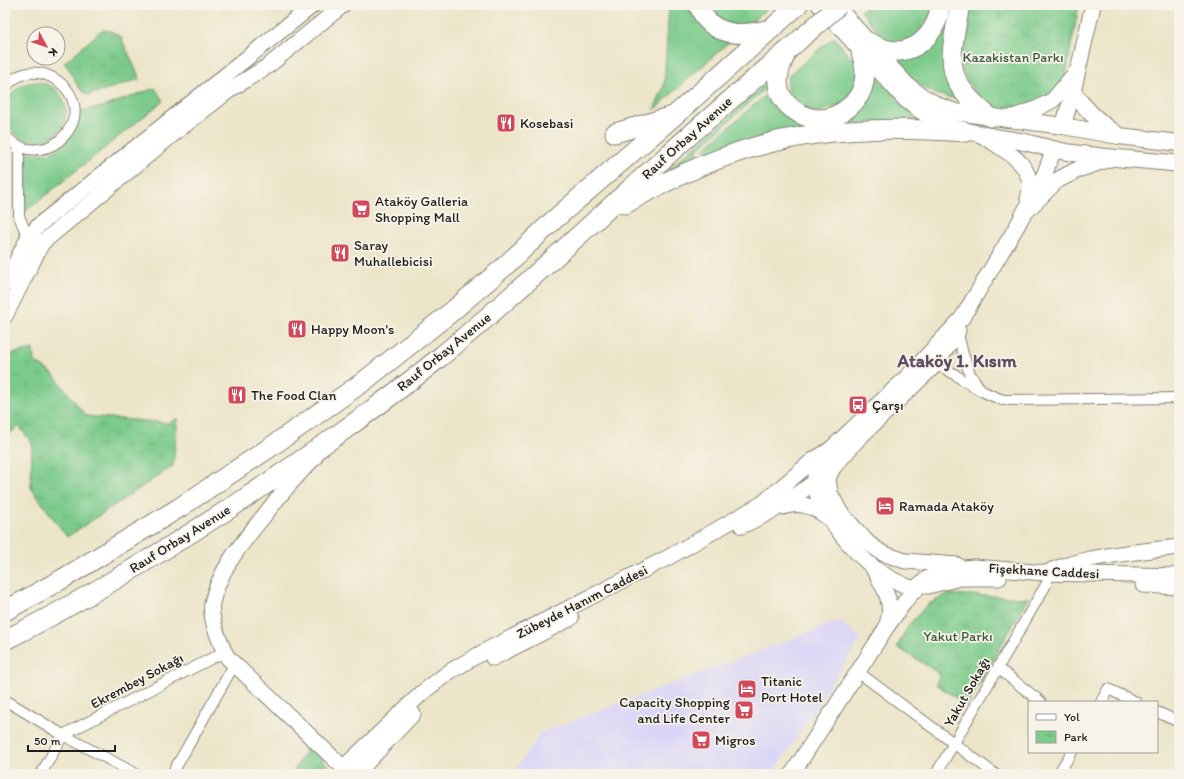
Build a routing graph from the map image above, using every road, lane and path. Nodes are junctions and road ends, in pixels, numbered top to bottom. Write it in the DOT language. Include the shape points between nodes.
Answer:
graph roads {
  1 [pos="313,5"];
  2 [pos="343,5"];
  3 [pos="698,5"];
  4 [pos="798,5"];
  5 [pos="820,5"];
  6 [pos="835,5"];
  7 [pos="839,5"];
  8 [pos="940,5"];
  9 [pos="960,5"];
  10 [pos="1093,5"];
  11 [pos="771,30"];
  12 [pos="864,46"];
  13 [pos="787,51"];
  14 [pos="1078,69"];
  15 [pos="5,88"];
  16 [pos="1073,92"];
  17 [pos="674,116"];
  18 [pos="999,118"];
  19 [pos="1063,126"];
  20 [pos="615,133"];
  21 [pos="973,133"];
  22 [pos="5,135"];
  23 [pos="1119,136"];
  24 [pos="1179,143"];
  25 [pos="18,146"];
  26 [pos="1054,149"];
  27 [pos="1115,157"];
  28 [pos="1179,164"];
  29 [pos="1024,212"];
  30 [pos="597,219"];
  31 [pos="28,238"];
  32 [pos="5,284"];
  33 [pos="5,316"];
  34 [pos="962,318"];
  35 [pos="958,334"];
  36 [pos="935,365"];
  37 [pos="920,372"];
  38 [pos="982,391"];
  39 [pos="1179,398"];
  40 [pos="342,432"];
  41 [pos="831,449"];
  42 [pos="821,480"];
  43 [pos="774,510"];
  44 [pos="828,518"];
  45 [pos="1179,547"];
  46 [pos="872,566"];
  47 [pos="974,567"];
  48 [pos="945,570"];
  49 [pos="1179,576"];
  50 [pos="1046,578"];
  51 [pos="899,583"];
  52 [pos="1179,587"];
  53 [pos="885,590"];
  54 [pos="916,590"];
  55 [pos="5,611"];
  56 [pos="886,628"];
  57 [pos="5,640"];
  58 [pos="224,652"];
  59 [pos="234,665"];
  60 [pos="998,668"];
  61 [pos="858,672"];
  62 [pos="451,676"];
  63 [pos="5,700"];
  64 [pos="1040,701"];
  65 [pos="1102,701"];
  66 [pos="1134,701"];
  67 [pos="1158,712"];
  68 [pos="1179,722"];
  69 [pos="64,735"];
  70 [pos="954,743"];
  71 [pos="1071,753"];
  72 [pos="350,772"];
  73 [pos="41,774"];
  74 [pos="136,774"];
  75 [pos="172,774"];
  76 [pos="792,774"];
  77 [pos="936,774"];
  78 [pos="995,774"];
  79 [pos="1058,774"];
  1 -- 31 [label="main road" via="39,225"];
  2 -- 33 [label="main road" via="268,66 231,89 182,127 42,243"];
  3 -- 11 [label="highway" via="706,18 722,30 753,34"];
  4 -- 11 [label="highway, Rauf Orbay Avenue"];
  5 -- 12 [label="main road"];
  6 -- 12 [label="main road"];
  7 -- 13 [label="highway, Rauf Orbay Avenue, bridge"];
  8 -- 12 [label="highway" via="940,14 934,27 919,44 898,51"];
  9 -- 18 [label="highway" via="952,52 954,74 962,91 980,109"];
  10 -- 14 [label="main road"];
  11 -- 17 [label="highway, Rauf Orbay Avenue"];
  12 -- 13 [label="highway" via="864,82 860,94 843,111 822,119 812,118 792,109 781,96 778,75"];
  12 -- 18 [label="main road" via="923,97 955,112"];
  12 -- 21 [label="main road" via="913,106 936,120"];
  13 -- 30 [label="highway, Rauf Orbay Avenue"];
  14 -- 16 [label="main road"];
  14 -- 18 [label="main road" via="1053,100 1036,109"];
  15 -- 25 [label="street" via="19,76 32,72 45,73 61,82 74,103 70,129 58,143 46,149 32,150"];
  16 -- 19 [label="main road"];
  16 -- 23 [label="main road" via="1090,114"];
  17 -- 20 [label="highway"];
  17 -- 55 [label="highway, Rauf Orbay Avenue" via="480,288 363,382 179,508"];
  18 -- 19 [label="main road"];
  19 -- 23 [label="main road"];
  19 -- 26 [label="main road"];
  21 -- 26 [label="main road"];
  21 -- 29 [label="main road, Zübeyde Hanım Caddesi" via="1009,153 1027,171 1030,191"];
  21 -- 30 [label="highway" via="918,129 884,130 835,132 781,140 705,164"];
  22 -- 25 [label="street"];
  23 -- 24 [label="main road"];
  25 -- 31 [label="street" via="19,216"];
  26 -- 27 [label="main road"];
  26 -- 29 [label="main road, Zübeyde Hanım Caddesi" via="1046,173"];
  27 -- 28 [label="main road"];
  27 -- 29 [label="main road" via="1079,169 1056,181"];
  29 -- 34 [label="main road, Zübeyde Hanım Caddesi"];
  30 -- 40 [label="highway, Rauf Orbay Avenue" via="535,276 440,356"];
  31 -- 32 [label="main road"];
  34 -- 35 [label="main road, Zübeyde Hanım Caddesi"];
  34 -- 37 [label="main road, Zübeyde Hanım Caddesi"];
  35 -- 36 [label="main road, Zübeyde Hanım Caddesi"];
  35 -- 38 [label="street" via="970,374"];
  36 -- 37 [label="main road, Zübeyde Hanım Caddesi"];
  36 -- 38 [label="street" via="947,368"];
  37 -- 41 [label="main road, Zübeyde Hanım Caddesi"];
  37 -- 42 [label="main road, Zübeyde Hanım Caddesi"];
  38 -- 39 [label="street" via="1002,400"];
  40 -- 57 [label="highway, Rauf Orbay Avenue" via="172,546"];
  40 -- 58 [label="main road" via="296,477 250,533 226,568 212,604"];
  41 -- 42 [label="main road, Zübeyde Hanım Caddesi" via="816,472"];
  41 -- 62 [label="main road, Zübeyde Hanım Caddesi" via="812,461 763,503 669,557 491,648"];
  42 -- 43 [label="main road"];
  42 -- 44 [label="main road" via="818,499"];
  42 -- 47 [label="main road" via="840,512 868,543 882,553 905,561"];
  43 -- 44 [label="main road" via="795,504 803,505 817,510"];
  43 -- 62 [label="main road, Zübeyde Hanım Caddesi" via="548,631"];
  44 -- 46 [label="main road"];
  45 -- 50 [label="main road" via="1102,556 1073,563"];
  46 -- 51 [label="main road"];
  46 -- 53 [label="main road"];
  47 -- 48 [label="main road, Fişekhane Caddesi"];
  47 -- 50 [label="main road, Fişekhane Caddesi"];
  48 -- 51 [label="main road" via="917,574"];
  48 -- 54 [label="main road, Fişekhane Caddesi" via="923,582"];
  49 -- 50 [label="main road, Fişekhane Caddesi"];
  50 -- 52 [label="main road, Fişekhane Caddesi"];
  50 -- 54 [label="main road, Fişekhane Caddesi" via="960,578"];
  50 -- 60 [label="street, Yakut Sokağı"];
  51 -- 53 [label="main road"];
  51 -- 54 [label="main road"];
  53 -- 56 [label="main road" via="891,610"];
  54 -- 56 [label="main road, Fişekhane Caddesi"];
  56 -- 61 [label="main road, Fişekhane Caddesi"];
  58 -- 59 [label="main road"];
  58 -- 69 [label="street, Ekrembey Sokağı"];
  59 -- 72 [label="main road"];
  59 -- 75 [label="street"];
  60 -- 64 [label="street"];
  60 -- 70 [label="street, Yakut Sokağı"];
  61 -- 70 [label="street"];
  61 -- 76 [label="main road, Fişekhane Caddesi"];
  62 -- 72 [label="main road, Zübeyde Hanım Caddesi" via="430,697 403,717"];
  63 -- 69 [label="street"];
  65 -- 66 [label="street" via="1108,689"];
  67 -- 68 [label="street"];
  69 -- 73 [label="street"];
  69 -- 74 [label="street"];
  70 -- 77 [label="street, Yakut Sokağı"];
  70 -- 78 [label="street"];
  71 -- 79 [label="street"];
}
